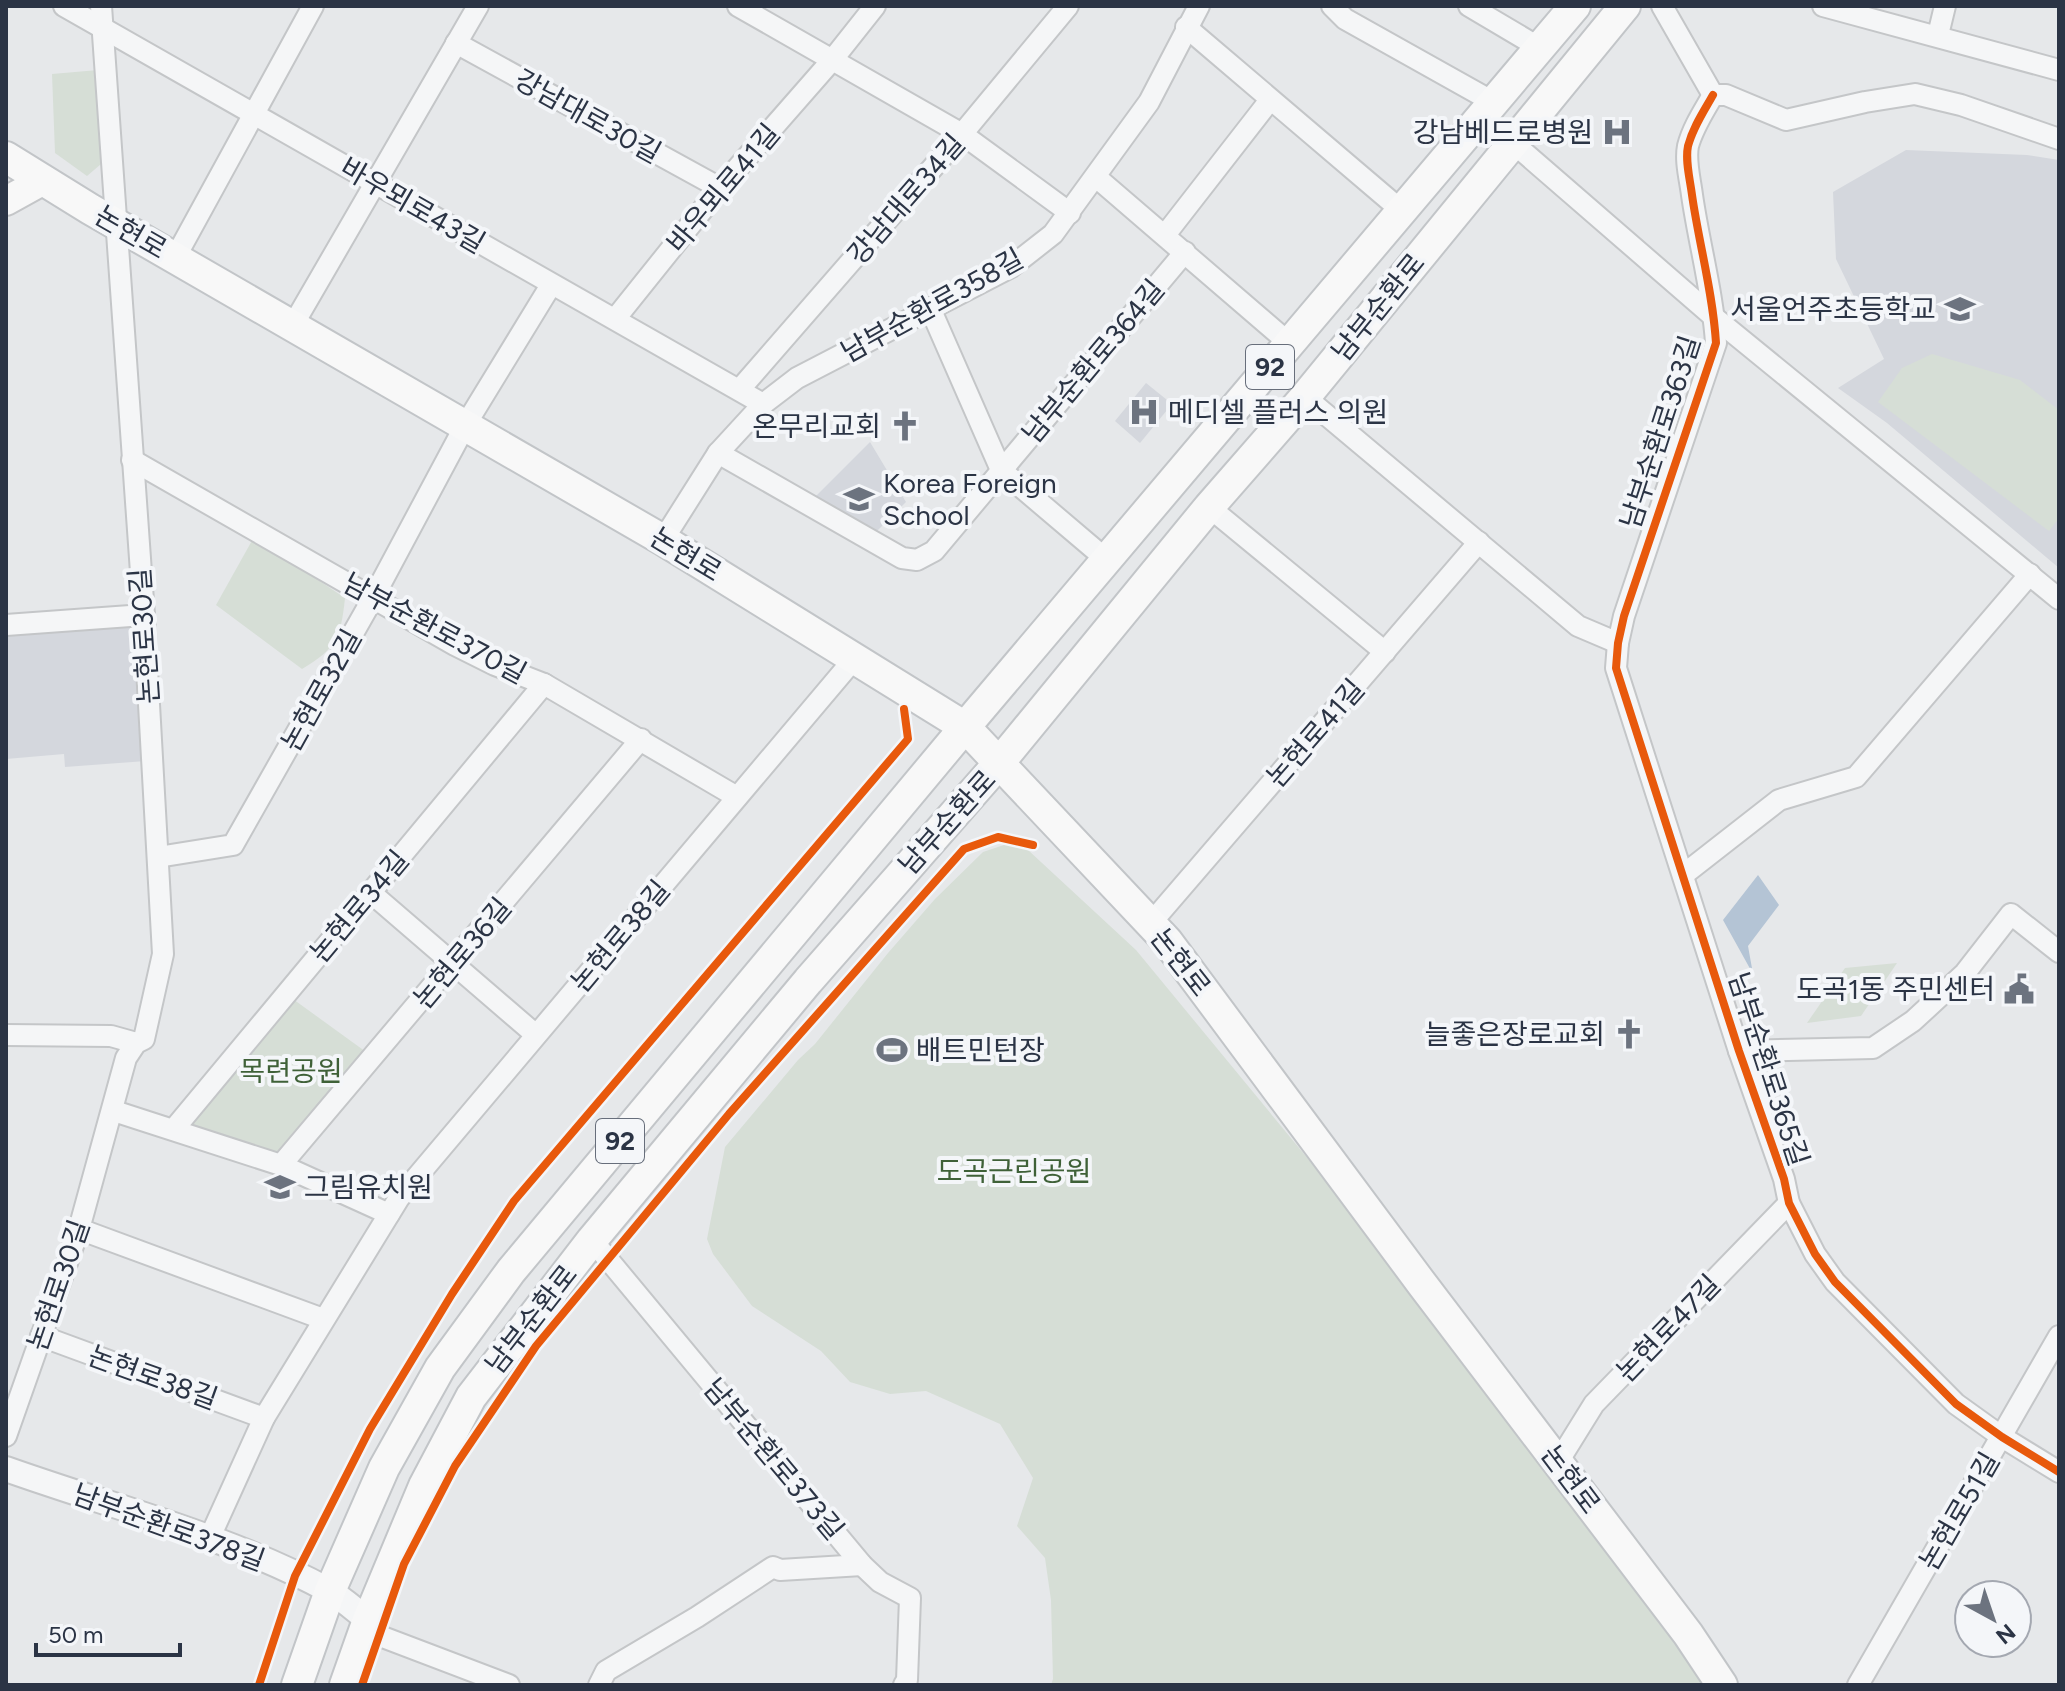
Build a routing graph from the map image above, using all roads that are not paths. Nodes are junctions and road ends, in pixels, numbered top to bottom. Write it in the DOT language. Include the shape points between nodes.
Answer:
graph roads {
  1 [pos="64,6"];
  2 [pos="101,6"];
  3 [pos="313,6"];
  4 [pos="478,6"];
  5 [pos="738,6"];
  6 [pos="875,6"];
  7 [pos="1068,6"];
  8 [pos="1199,6"];
  9 [pos="1332,6"];
  10 [pos="1469,6"];
  11 [pos="1575,6"];
  12 [pos="1625,6"];
  13 [pos="1662,6"];
  14 [pos="1823,6"];
  15 [pos="1945,6"];
  16 [pos="1186,27"];
  17 [pos="103,29"];
  18 [pos="1938,35"];
  19 [pos="456,43"];
  20 [pos="1540,48"];
  21 [pos="833,59"];
  22 [pos="2059,70"];
  23 [pos="1713,95"];
  24 [pos="1270,100"];
  25 [pos="1495,103"];
  26 [pos="253,115"];
  27 [pos="962,134"];
  28 [pos="2059,139"];
  29 [pos="1512,142"];
  30 [pos="6,157"];
  31 [pos="1096,177"];
  32 [pos="44,180"];
  33 [pos="377,183"];
  34 [pos="720,188"];
  35 [pos="6,201"];
  36 [pos="1402,211"];
  37 [pos="1070,213"];
  38 [pos="116,223"];
  39 [pos="1165,235"];
  40 [pos="1185,252"];
  41 [pos="175,258"];
  42 [pos="551,285"];
  43 [pos="930,308"];
  44 [pos="1715,318"];
  45 [pos="615,319"];
  46 [pos="293,325"];
  47 [pos="1289,343"];
  48 [pos="740,389"];
  49 [pos="1305,397"];
  50 [pos="763,404"];
  51 [pos="466,424"];
  52 [pos="718,453"];
  53 [pos="132,460"];
  54 [pos="1001,470"];
  55 [pos="1209,507"];
  56 [pos="663,540"];
  57 [pos="1479,542"];
  58 [pos="1107,560"];
  59 [pos="2030,574"];
  60 [pos="373,598"];
  61 [pos="2059,599"];
  62 [pos="144,615"];
  63 [pos="6,625"];
  64 [pos="1618,643"];
  65 [pos="1385,652"];
  66 [pos="854,659"];
  67 [pos="544,684"];
  68 [pos="965,727"];
  69 [pos="641,739"];
  70 [pos="999,763"];
  71 [pos="737,797"];
  72 [pos="158,857"];
  73 [pos="1683,875"];
  74 [pos="370,892"];
  75 [pos="1151,923"];
  76 [pos="2059,952"];
  77 [pos="452,965"];
  78 [pos="6,1035"];
  79 [pos="536,1035"];
  80 [pos="136,1043"];
  81 [pos="1739,1051"];
  82 [pos="114,1111"];
  83 [pos="174,1129"];
  84 [pos="281,1165"];
  85 [pos="1789,1203"];
  86 [pos="389,1214"];
  87 [pos="79,1229"];
  88 [pos="592,1240"];
  89 [pos="323,1319"];
  90 [pos="41,1336"];
  91 [pos="2059,1336"];
  92 [pos="264,1418"];
  93 [pos="6,1436"];
  94 [pos="2002,1437"];
  95 [pos="1558,1462"];
  96 [pos="384,1468"];
  97 [pos="6,1469"];
  98 [pos="2059,1472"];
  99 [pos="424,1486"];
  100 [pos="210,1537"];
  101 [pos="862,1565"];
  102 [pos="330,1591"];
  103 [pos="368,1620"];
  104 [pos="297,1685"];
  105 [pos="345,1685"];
  106 [pos="509,1685"];
  107 [pos="599,1685"];
  108 [pos="904,1685"];
  109 [pos="1722,1685"];
  110 [pos="1858,1685"];
  1 -- 17 [label="street, 바우뫼로43길"];
  2 -- 17 [label="street, 논현로30길"];
  3 -- 26 [label="street"];
  4 -- 19 [label="street"];
  5 -- 21 [label="street"];
  6 -- 21 [label="street, 바우뫼로41길"];
  7 -- 27 [label="street, 강남대로34길"];
  8 -- 16 [label="street, 남부순환로358길"];
  9 -- 25 [label="street" via="1345,19"];
  10 -- 20 [label="street"];
  11 -- 20 [label="main road, 남부순환로 / 92"];
  12 -- 29 [label="main road, 남부순환로 / 92"];
  13 -- 23 [label="street"];
  14 -- 18 [label="street"];
  15 -- 18 [label="street"];
  16 -- 24 [label="street, 남부순환로"];
  16 -- 31 [label="street, 남부순환로358길" via="1149,102"];
  17 -- 26 [label="street, 바우뫼로43길"];
  17 -- 38 [label="street, 논현로30길"];
  18 -- 22 [label="street"];
  19 -- 33 [label="street"];
  19 -- 34 [label="street, 강남대로30길"];
  20 -- 25 [label="main road, 남부순환로 / 92"];
  21 -- 27 [label="street"];
  21 -- 34 [label="street, 바우뫼로41길"];
  23 -- 28 [label="street" via="1726,95 1786,120 1915,94"];
  23 -- 44 [label="street, 남부순환로363길" via="1696,124 1688,162"];
  24 -- 36 [label="street, 남부순환로"];
  24 -- 39 [label="street"];
  25 -- 36 [label="main road, 남부순환로 / 92"];
  26 -- 33 [label="street, 바우뫼로43길"];
  26 -- 41 [label="street"];
  27 -- 37 [label="street"];
  27 -- 48 [label="street, 강남대로34길"];
  29 -- 44 [label="street, 남부순환로363길"];
  29 -- 49 [label="main road, 남부순환로 / 92"];
  30 -- 32 [label="main road, 논현로"];
  31 -- 37 [label="street, 남부순환로358길"];
  31 -- 39 [label="street, 남부순환로"];
  32 -- 35 [label="main road"];
  32 -- 38 [label="main road, 논현로"];
  33 -- 42 [label="street, 바우뫼로43길"];
  33 -- 46 [label="street"];
  34 -- 45 [label="street, 바우뫼로41길"];
  36 -- 47 [label="main road, 남부순환로 / 92"];
  37 -- 43 [label="street, 남부순환로358길" via="1053,234 1011,267"];
  38 -- 41 [label="main road, 논현로"];
  38 -- 53 [label="street, 논현로30길"];
  39 -- 40 [label="street, 남부순환로"];
  40 -- 47 [label="street, 남부순환로"];
  40 -- 54 [label="street, 남부순환로364길"];
  41 -- 46 [label="main road, 논현로"];
  42 -- 45 [label="street, 바우뫼로43길"];
  42 -- 51 [label="street"];
  43 -- 50 [label="street, 남부순환로358길" via="797,378"];
  43 -- 54 [label="street, 남부순환로364길"];
  44 -- 59 [label="street, 남부순환로363길"];
  44 -- 64 [label="street, 남부순환로363길" via="1716,343"];
  45 -- 48 [label="street, 바우뫼로43길"];
  46 -- 51 [label="main road, 논현로"];
  47 -- 58 [label="main road, 남부순환로 / 92"];
  48 -- 50 [label="street, 바우뫼로43길"];
  49 -- 55 [label="main road, 남부순환로 / 92"];
  49 -- 57 [label="street"];
  50 -- 52 [label="street, 남부순환로358길"];
  51 -- 56 [label="main road, 논현로"];
  51 -- 60 [label="street, 논현로32길"];
  52 -- 54 [label="street, 남부순환로364길" via="902,558 917,560 934,551"];
  52 -- 56 [label="street, 남부순환로358길"];
  53 -- 60 [label="street, 남부순환로370길"];
  53 -- 62 [label="street, 논현로30길"];
  54 -- 58 [label="street, 남부순환로364길"];
  55 -- 65 [label="street"];
  55 -- 70 [label="main road, 남부순환로 / 92"];
  56 -- 66 [label="main road, 논현로"];
  57 -- 64 [label="street" via="1578,626"];
  57 -- 65 [label="street, 논현로41길"];
  58 -- 68 [label="main road, 남부순환로 / 92"];
  59 -- 61 [label="street, 남부순환로363길"];
  59 -- 73 [label="street" via="1856,777 1779,800"];
  60 -- 67 [label="street, 남부순환로370길" via="495,665"];
  60 -- 72 [label="street, 논현로32길" via="233,845"];
  62 -- 63 [label="street"];
  62 -- 72 [label="street, 논현로30길"];
  64 -- 73 [label="street, 남부순환로365길" via="1616,668"];
  65 -- 75 [label="street, 논현로41길"];
  66 -- 68 [label="main road, 논현로"];
  66 -- 71 [label="street, 논현로38길"];
  67 -- 69 [label="street, 남부순환로370길"];
  67 -- 74 [label="street, 논현로34길"];
  68 -- 70 [label="main road, 논현로"];
  68 -- 96 [label="main road, 남부순환로 / 92" via="511,1271 440,1368"];
  69 -- 71 [label="street, 남부순환로370길"];
  69 -- 77 [label="street, 논현로36길"];
  70 -- 75 [label="main road, 논현로"];
  70 -- 88 [label="main road, 남부순환로 / 92"];
  71 -- 79 [label="street, 논현로38길"];
  72 -- 80 [label="street, 논현로30길" via="163,954 144,1039"];
  73 -- 81 [label="street, 남부순환로365길"];
  74 -- 77 [label="street"];
  74 -- 83 [label="street, 논현로34길"];
  75 -- 95 [label="main road, 논현로"];
  76 -- 81 [label="street" via="2011,914 1965,973 1913,1021 1873,1048"];
  77 -- 79 [label="street"];
  77 -- 84 [label="street, 논현로36길"];
  78 -- 80 [label="street" via="111,1036"];
  79 -- 86 [label="street, 논현로38길"];
  80 -- 82 [label="street, 논현로30길" via="126,1058"];
  81 -- 85 [label="street, 남부순환로365길"];
  82 -- 83 [label="street"];
  82 -- 87 [label="street, 논현로30길"];
  83 -- 84 [label="street"];
  84 -- 86 [label="street"];
  85 -- 94 [label="street, 남부순환로365길" via="1835,1282 1956,1404"];
  85 -- 95 [label="street, 논현로47길" via="1594,1404"];
  86 -- 89 [label="street, 논현로38길"];
  87 -- 89 [label="street"];
  87 -- 90 [label="street, 논현로30길"];
  88 -- 99 [label="main road, 남부순환로 / 92" via="471,1397"];
  88 -- 101 [label="street, 남부순환로373길"];
  89 -- 92 [label="street, 논현로38길"];
  90 -- 92 [label="street, 논현로38길"];
  90 -- 93 [label="street, 논현로30길"];
  91 -- 94 [label="street, 논현로51길"];
  92 -- 100 [label="street, 논현로38길"];
  94 -- 98 [label="street, 남부순환로365길"];
  94 -- 110 [label="street, 논현로51길"];
  95 -- 109 [label="main road, 논현로"];
  96 -- 99 [label="main road"];
  96 -- 102 [label="main road, 남부순환로 / 92"];
  97 -- 100 [label="street, 남부순환로378길"];
  99 -- 103 [label="main road, 남부순환로 / 92"];
  100 -- 102 [label="street, 남부순환로378길"];
  101 -- 107 [label="street" via="773,1567 606,1671"];
  101 -- 108 [label="street, 남부순환로373길" via="910,1598"];
  102 -- 103 [label="street, 남부순환로378길"];
  102 -- 104 [label="main road, 남부순환로 / 92"];
  103 -- 105 [label="main road, 남부순환로 / 92"];
  103 -- 106 [label="street" via="380,1636"];
}
